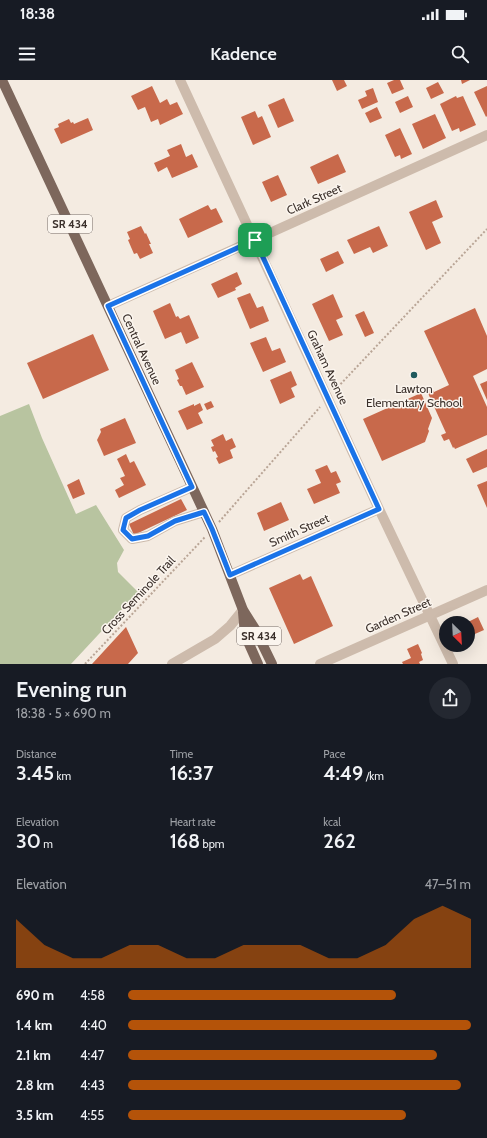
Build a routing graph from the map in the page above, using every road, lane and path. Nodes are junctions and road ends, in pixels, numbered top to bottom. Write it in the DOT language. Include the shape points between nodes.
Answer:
graph roads {
  1 [pos="2,80"];
  2 [pos="180,80"];
  3 [pos="487,135"];
  4 [pos="487,229"];
  5 [pos="255,240"];
  6 [pos="108,306"];
  7 [pos="334,392"];
  8 [pos="324,403"];
  9 [pos="192,487"];
  10 [pos="379,509"];
  11 [pos="204,512"];
  12 [pos="220,522"];
  13 [pos="204,538"];
  14 [pos="230,575"];
  15 [pos="487,590"];
  16 [pos="243,610"];
  17 [pos="430,615"];
  18 [pos="85,664"];
  19 [pos="172,664"];
  20 [pos="258,664"];
  21 [pos="272,664"];
  22 [pos="320,664"];
  23 [pos="453,664"];
  1 -- 6 [label="main road, Central Avenue / SR 434"];
  2 -- 5 [label="street, Graham Avenue"];
  3 -- 5 [label="street, Clark Street"];
  4 -- 7 [label="path"];
  5 -- 6 [label="street, Clark Street"];
  5 -- 10 [label="street, Graham Avenue"];
  6 -- 9 [label="main road, Central Avenue / SR 434"];
  8 -- 12 [label="path"];
  9 -- 11 [label="main road, Central Avenue / SR 434"];
  9 -- 11 [label="street" via="126,518 123,530 132,539 148,536 175,521"];
  10 -- 14 [label="street, Smith Street"];
  10 -- 17 [label="street, Graham Avenue"];
  11 -- 14 [label="main road, Central Avenue / SR 434"];
  13 -- 18 [label="path, Cross Seminole Trail"];
  14 -- 16 [label="main road, Central Avenue / SR 434"];
  15 -- 17 [label="street, Garden Street"];
  16 -- 19 [label="street" via="215,639"];
  16 -- 20 [label="main road, Central Avenue / SR 434" via="245,635"];
  16 -- 21 [label="main road, Central Avenue / SR 434"];
  17 -- 22 [label="street, Garden Street"];
  17 -- 23 [label="street, Graham Avenue"];
}
